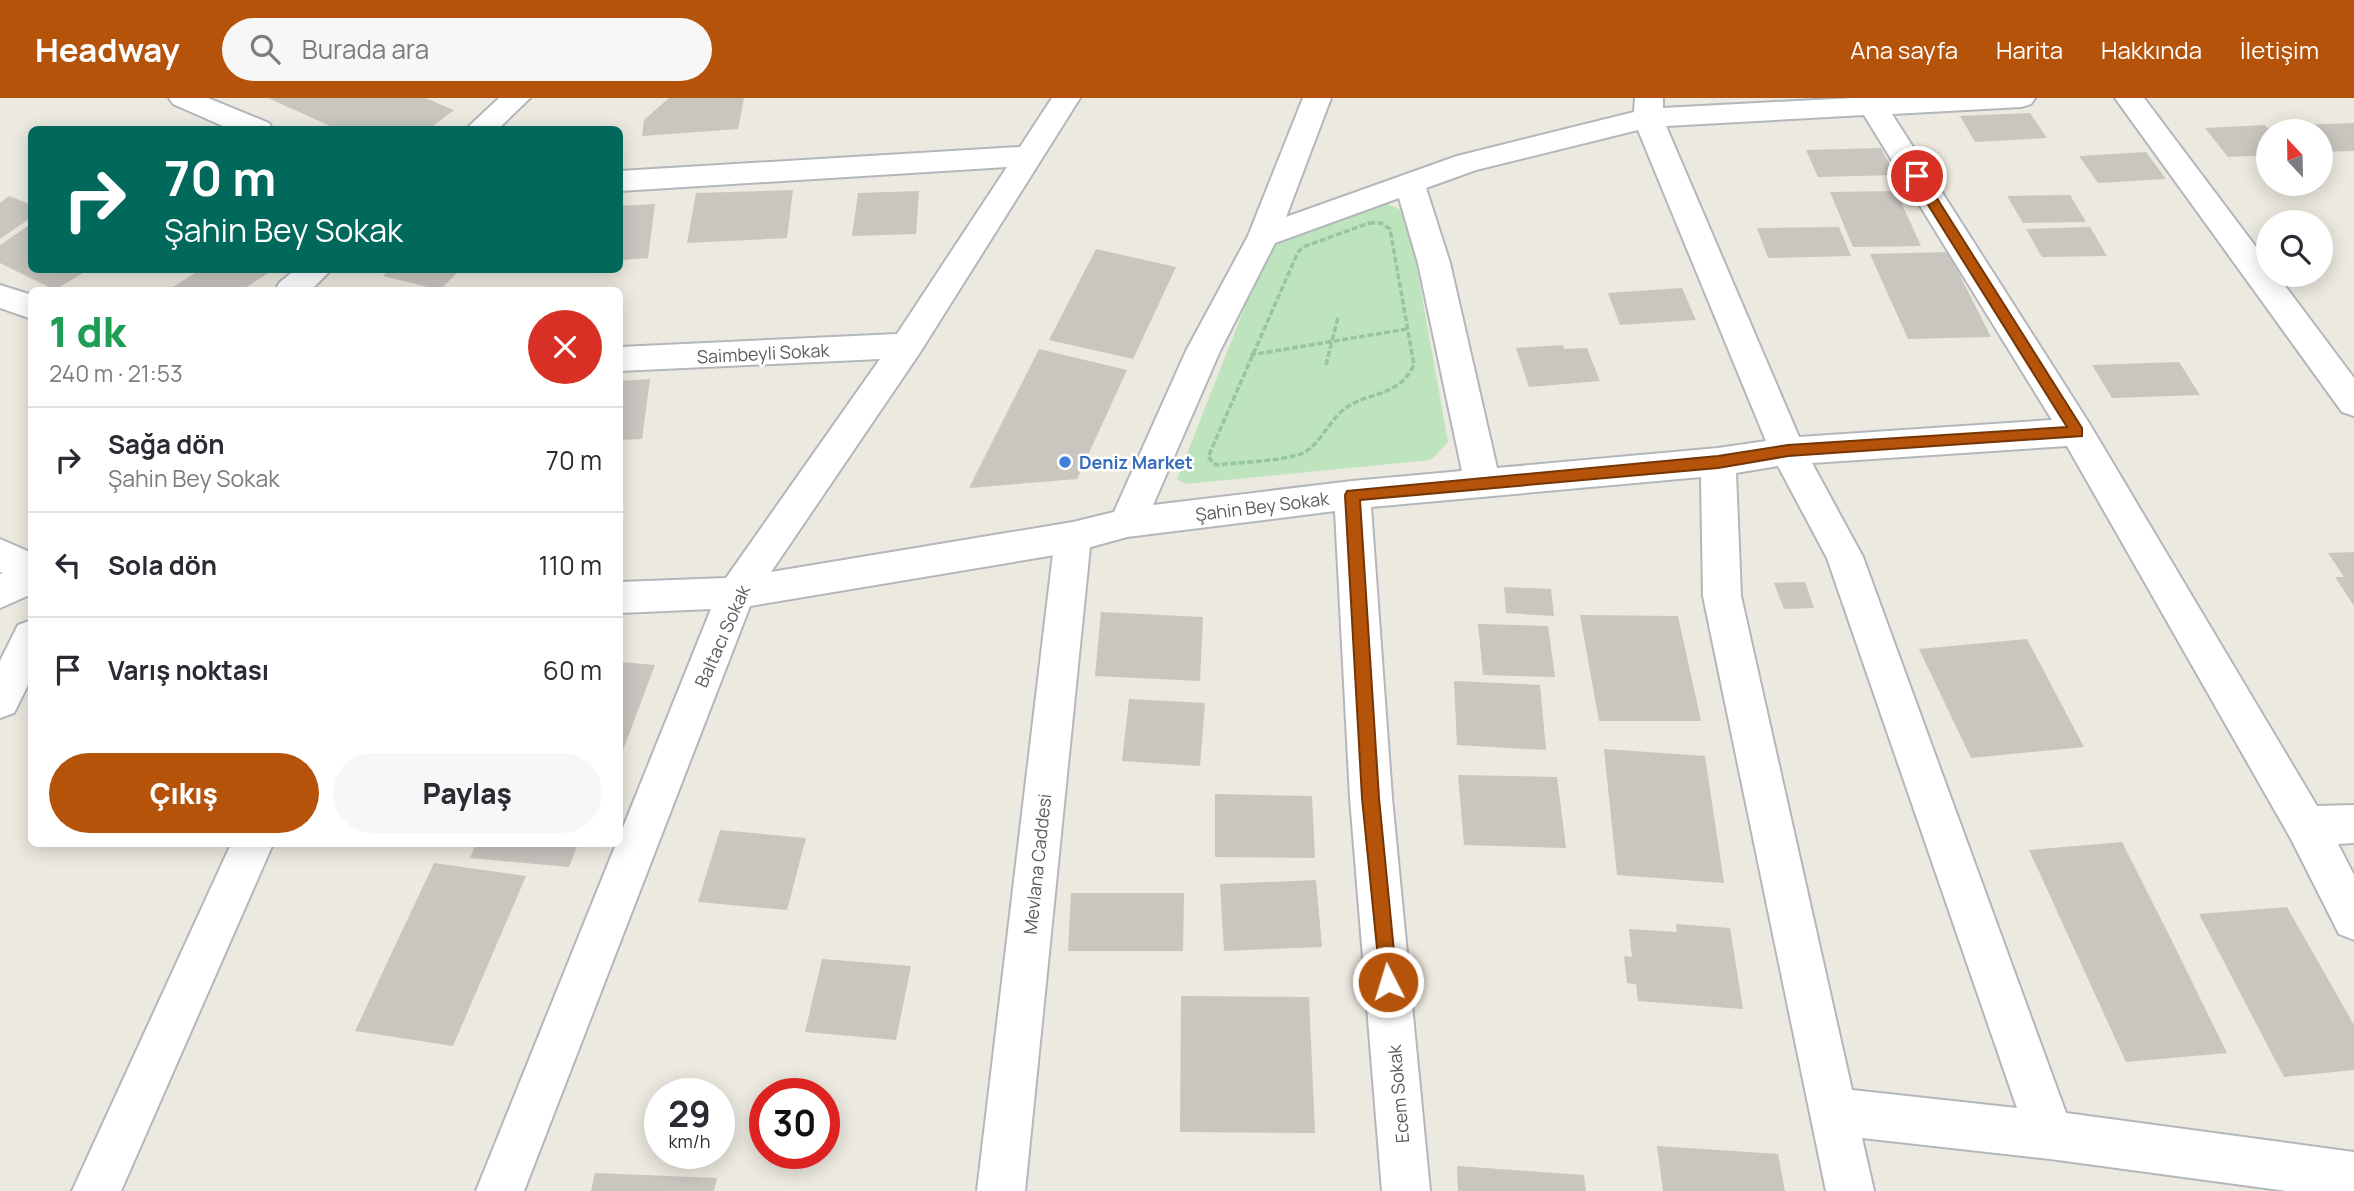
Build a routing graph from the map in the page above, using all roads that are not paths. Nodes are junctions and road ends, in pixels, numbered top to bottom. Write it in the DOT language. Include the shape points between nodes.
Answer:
graph roads {
  1 [pos="183,98"];
  2 [pos="516,98"];
  3 [pos="1066,98"];
  4 [pos="1317,98"];
  5 [pos="2021,98"];
  6 [pos="2129,98"];
  7 [pos="1873,106"];
  8 [pos="1648,108"];
  9 [pos="250,126"];
  10 [pos="484,126"];
  11 [pos="1029,156"];
  12 [pos="623,181"];
  13 [pos="1410,184"];
  14 [pos="1263,236"];
  15 [pos="312,273"];
  16 [pos="295,287"];
  17 [pos="0,296"];
  18 [pos="28,306"];
  19 [pos="907,346"];
  20 [pos="623,359"];
  21 [pos="2354,403"];
  22 [pos="2077,432"];
  23 [pos="1788,451"];
  24 [pos="1718,462"];
  25 [pos="1482,482"];
  26 [pos="1352,495"];
  27 [pos="1127,523"];
  28 [pos="1073,537"];
  29 [pos="0,554"];
  30 [pos="28,571"];
  31 [pos="28,575"];
  32 [pos="0,592"];
  33 [pos="736,593"];
  34 [pos="623,597"];
  35 [pos="28,644"];
  36 [pos="0,701"];
  37 [pos="2354,824"];
  38 [pos="2306,825"];
  39 [pos="251,847"];
  40 [pos="2354,919"];
  41 [pos="1832,1111"];
  42 [pos="2050,1135"];
  43 [pos="2354,1176"];
  44 [pos="96,1191"];
  45 [pos="499,1191"];
  46 [pos="1001,1191"];
  47 [pos="1406,1191"];
  48 [pos="1850,1191"];
  1 -- 9 [label="street"];
  2 -- 10 [label="street"];
  3 -- 11 [label="street, Baltacı Sokak"];
  4 -- 14 [label="street"];
  5 -- 7 [label="street"];
  6 -- 21 [label="street"];
  7 -- 8 [label="street"];
  7 -- 22 [label="street"];
  8 -- 13 [label="street"];
  8 -- 23 [label="street"];
  11 -- 12 [label="street"];
  11 -- 19 [label="street, Baltacı Sokak"];
  13 -- 14 [label="street"];
  13 -- 25 [label="street" via="1434,264"];
  14 -- 27 [label="street" via="1203,351"];
  15 -- 16 [label="street"];
  17 -- 18 [label="street"];
  19 -- 20 [label="street, Saimbeyli Sokak"];
  19 -- 33 [label="street, Baltacı Sokak"];
  22 -- 23 [label="street, Şahin Bey Sokak"];
  22 -- 38 [label="street"];
  23 -- 24 [label="street, Şahin Bey Sokak"];
  23 -- 42 [label="street" via="1845,557"];
  24 -- 25 [label="street, Şahin Bey Sokak"];
  24 -- 41 [label="street" via="1721,596"];
  25 -- 26 [label="street, Şahin Bey Sokak"];
  26 -- 27 [label="street, Şahin Bey Sokak"];
  26 -- 47 [label="street, Ecem Sokak" via="1371,798"];
  27 -- 28 [label="street, Şahin Bey Sokak"];
  28 -- 33 [label="street, Şahin Bey Sokak"];
  28 -- 46 [label="street, Mevlana Caddesi"];
  29 -- 30 [label="street"];
  31 -- 32 [label="street"];
  33 -- 34 [label="street, Şahin Bey Sokak"];
  33 -- 45 [label="street, Baltacı Sokak"];
  35 -- 36 [label="street"];
  37 -- 38 [label="street"];
  38 -- 40 [label="street"];
  39 -- 44 [label="street"];
  41 -- 42 [label="street"];
  41 -- 48 [label="street"];
  42 -- 43 [label="street"];
}
